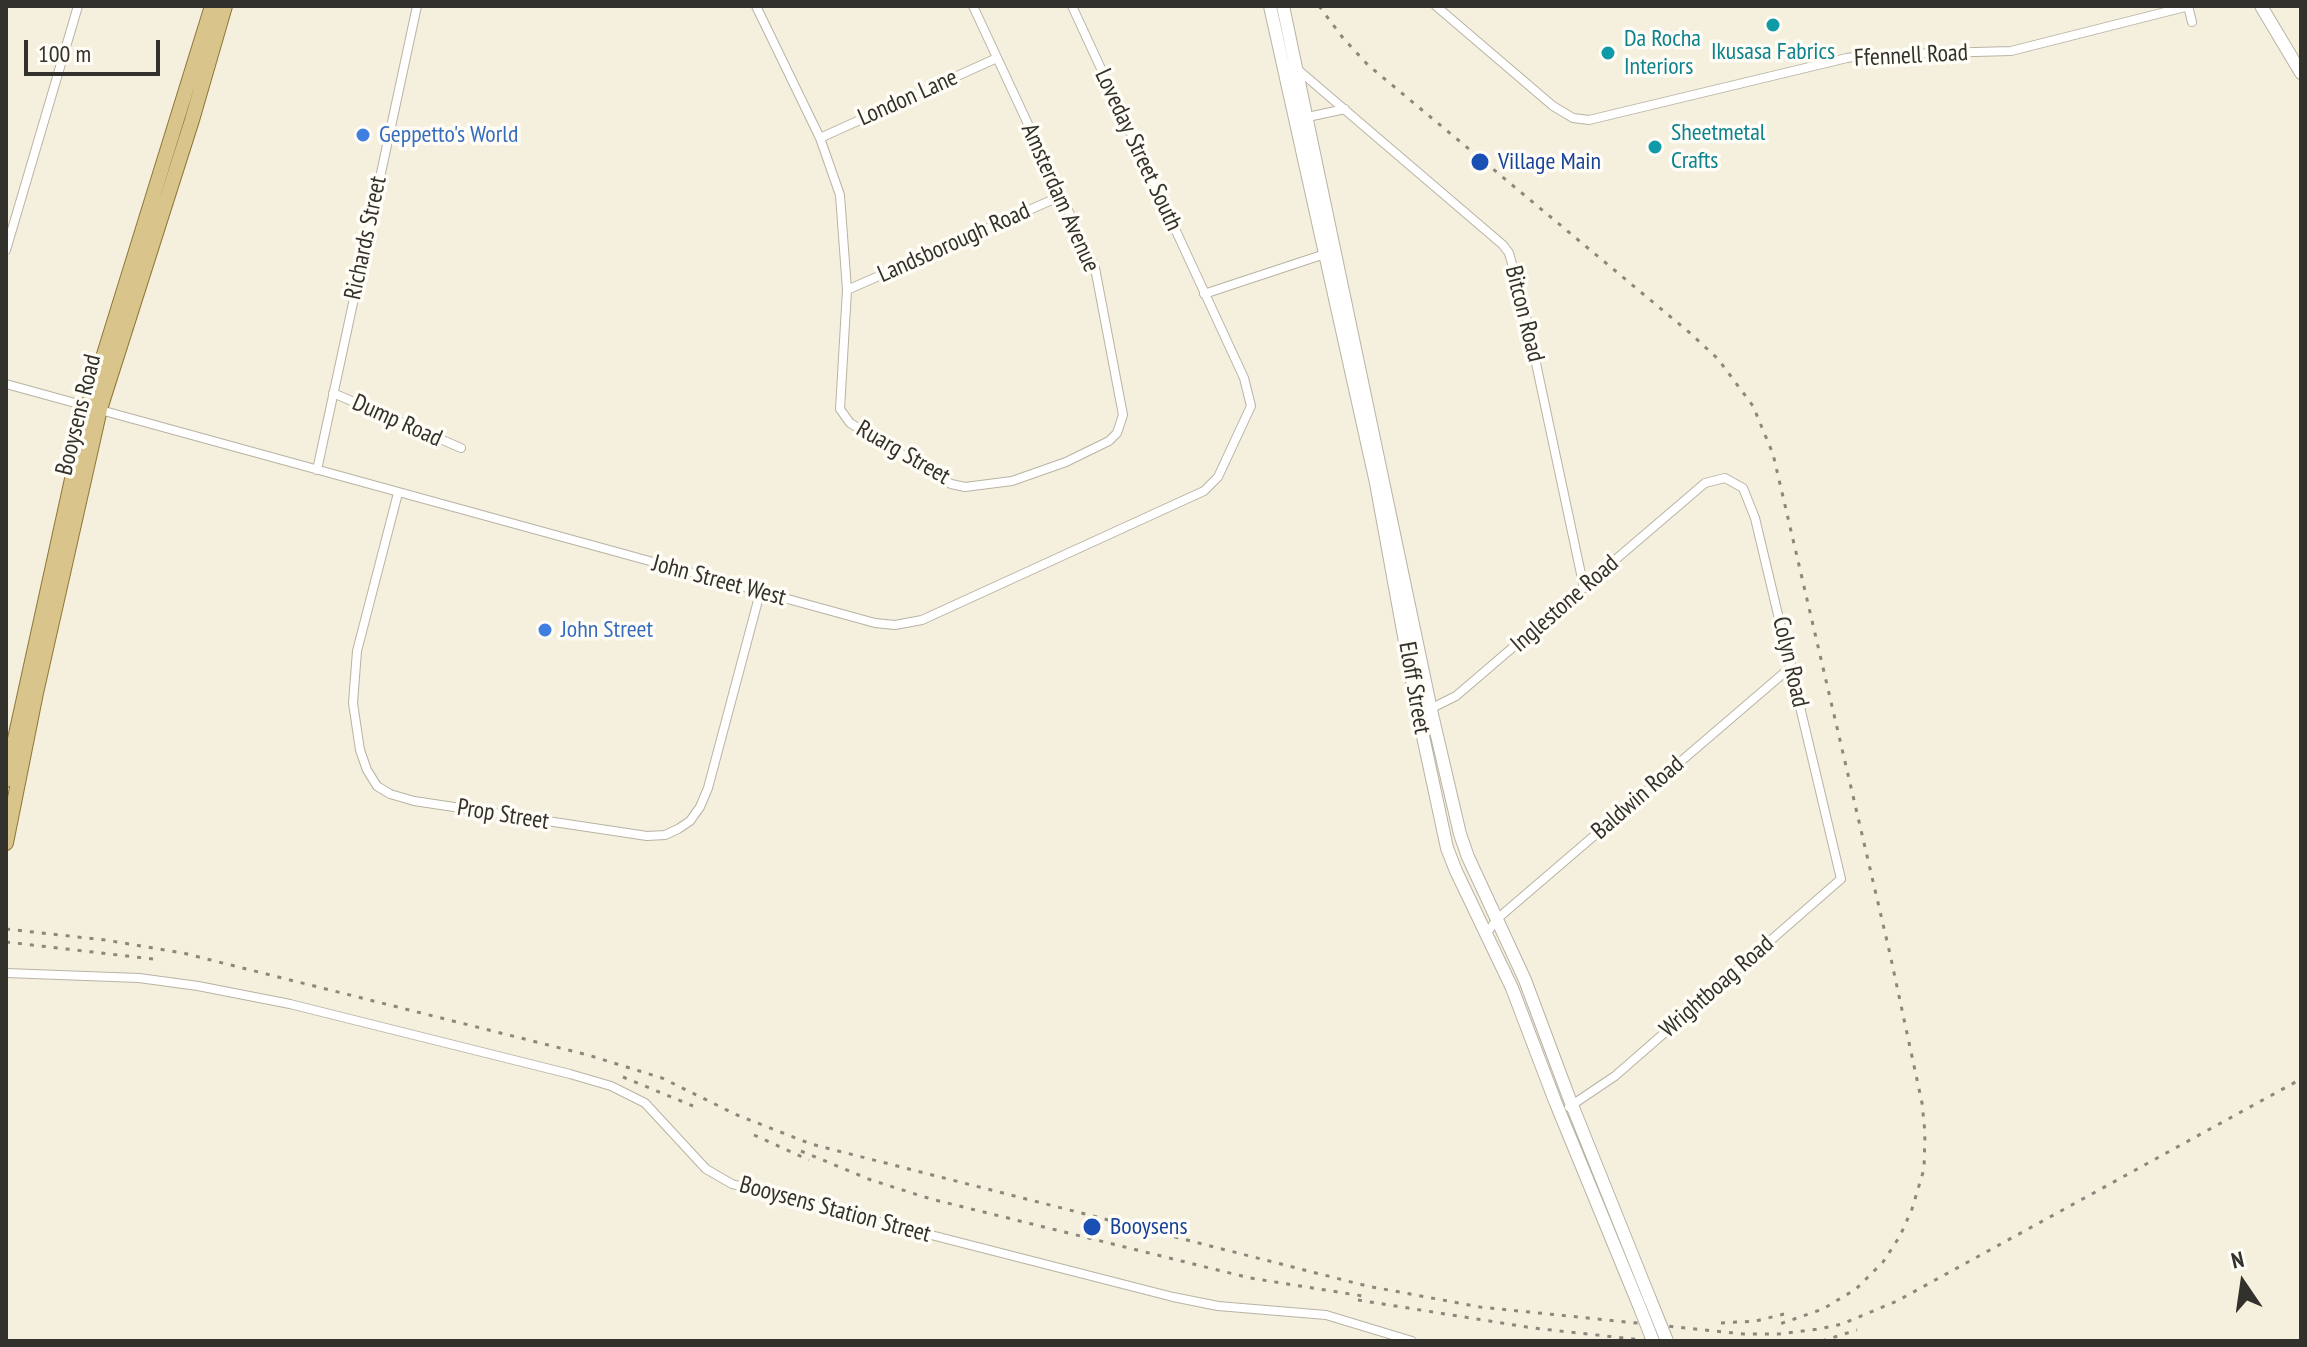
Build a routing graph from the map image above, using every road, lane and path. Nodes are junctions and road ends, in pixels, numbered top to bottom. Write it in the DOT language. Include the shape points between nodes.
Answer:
graph roads {
  1 [pos="78,6"];
  2 [pos="212,6"];
  3 [pos="225,6"];
  4 [pos="417,6"];
  5 [pos="756,6"];
  6 [pos="973,6"];
  7 [pos="1072,6"];
  8 [pos="1270,6"];
  9 [pos="1283,6"];
  10 [pos="1436,6"];
  11 [pos="2188,6"];
  12 [pos="2261,6"];
  13 [pos="2272,6"];
  14 [pos="2270,21"];
  15 [pos="2192,22"];
  16 [pos="997,58"];
  17 [pos="1296,68"];
  18 [pos="2301,73"];
  19 [pos="1345,109"];
  20 [pos="1302,118"];
  21 [pos="820,138"];
  22 [pos="1061,196"];
  23 [pos="6,250"];
  24 [pos="1329,253"];
  25 [pos="847,290"];
  26 [pos="1204,294"];
  27 [pos="6,384"];
  28 [pos="333,393"];
  29 [pos="94,408"];
  30 [pos="1109,441"];
  31 [pos="461,448"];
  32 [pos="317,470"];
  33 [pos="1705,483"];
  34 [pos="398,493"];
  35 [pos="1584,588"];
  36 [pos="760,593"];
  37 [pos="1792,666"];
  38 [pos="1424,712"];
  39 [pos="6,780"];
  40 [pos="6,843"];
  41 [pos="1841,879"];
  42 [pos="1497,919"];
  43 [pos="1487,933"];
  44 [pos="6,973"];
  45 [pos="1539,1018"];
  46 [pos="1526,1024"];
  47 [pos="1570,1100"];
  48 [pos="1557,1106"];
  49 [pos="1619,1240"];
  50 [pos="1644,1301"];
  51 [pos="1412,1341"];
  52 [pos="1653,1341"];
  53 [pos="1667,1341"];
  1 -- 23 [label="street"];
  2 -- 29 [label="main road, Booysens Road"];
  3 -- 29 [label="main road, Booysens Road"];
  4 -- 28 [label="street, Richards Street"];
  5 -- 21 [label="street"];
  6 -- 16 [label="street, Amsterdam Avenue"];
  7 -- 26 [label="street, Loveday Street South"];
  8 -- 20 [label="street, Eloff Street"];
  9 -- 17 [label="street, Eloff Street"];
  10 -- 11 [label="street, Ffennell Road" via="1553,106 1589,120 1847,58 2011,51"];
  11 -- 15 [label="street"];
  12 -- 14 [label="street"];
  13 -- 14 [label="street"];
  14 -- 18 [label="street"];
  16 -- 21 [label="street, London Lane"];
  16 -- 22 [label="street, Amsterdam Avenue"];
  17 -- 19 [label="street, Bitcon Road"];
  17 -- 20 [label="street, Eloff Street"];
  19 -- 20 [label="street"];
  19 -- 35 [label="street, Bitcon Road" via="1509,253"];
  20 -- 24 [label="street, Eloff Street"];
  21 -- 25 [label="street" via="840,195"];
  22 -- 25 [label="street, Landsborough Road"];
  22 -- 30 [label="street, Amsterdam Avenue" via="1095,268 1119,387 1121,426"];
  24 -- 26 [label="street"];
  24 -- 38 [label="street, Eloff Street"];
  25 -- 30 [label="street, Ruarg Street" via="840,409 850,423 951,484 1001,483 1037,474"];
  26 -- 36 [label="street, John Street West" via="1244,378 1251,406 1218,477 1204,491 914,623 875,623"];
  27 -- 29 [label="street, John Street West"];
  28 -- 31 [label="street, Dump Road"];
  28 -- 32 [label="street, Richards Street"];
  29 -- 32 [label="street, John Street West"];
  29 -- 39 [label="main road, Booysens Road"];
  29 -- 40 [label="main road, Booysens Road"];
  32 -- 34 [label="street, John Street West"];
  33 -- 35 [label="street, Inglestone Road"];
  33 -- 37 [label="street, Colyn Road" via="1734,481 1749,499"];
  34 -- 36 [label="street, John Street West"];
  34 -- 36 [label="street, Prop Street" via="357,651 353,703 367,770 377,786 414,801 647,836 678,829 690,821 708,788"];
  35 -- 38 [label="street, Inglestone Road" via="1456,696"];
  37 -- 41 [label="street, Colyn Road"];
  37 -- 42 [label="street, Baldwin Road"];
  38 -- 42 [label="street, Eloff Street" via="1460,834"];
  38 -- 43 [label="street, Eloff Street" via="1447,848"];
  41 -- 47 [label="street, Wrightboag Road" via="1638,1056 1592,1093"];
  42 -- 43 [label="street, Baldwin Road"];
  42 -- 45 [label="street, Eloff Street"];
  43 -- 46 [label="street, Eloff Street"];
  44 -- 51 [label="street, Booysens Station Street" via="139,978 209,988 570,1074 645,1103 706,1169 732,1184 1173,1297 1326,1315"];
  45 -- 46 [label="street"];
  45 -- 47 [label="street, Eloff Street"];
  46 -- 48 [label="street, Eloff Street"];
  47 -- 48 [label="street, Wrightboag Road"];
  47 -- 49 [label="street, Eloff Street"];
  48 -- 49 [label="street, Eloff Street"];
  49 -- 50 [label="street, Eloff Street"];
  50 -- 52 [label="street, Eloff Street, bridge"];
  50 -- 53 [label="street, Eloff Street, bridge"];
}
